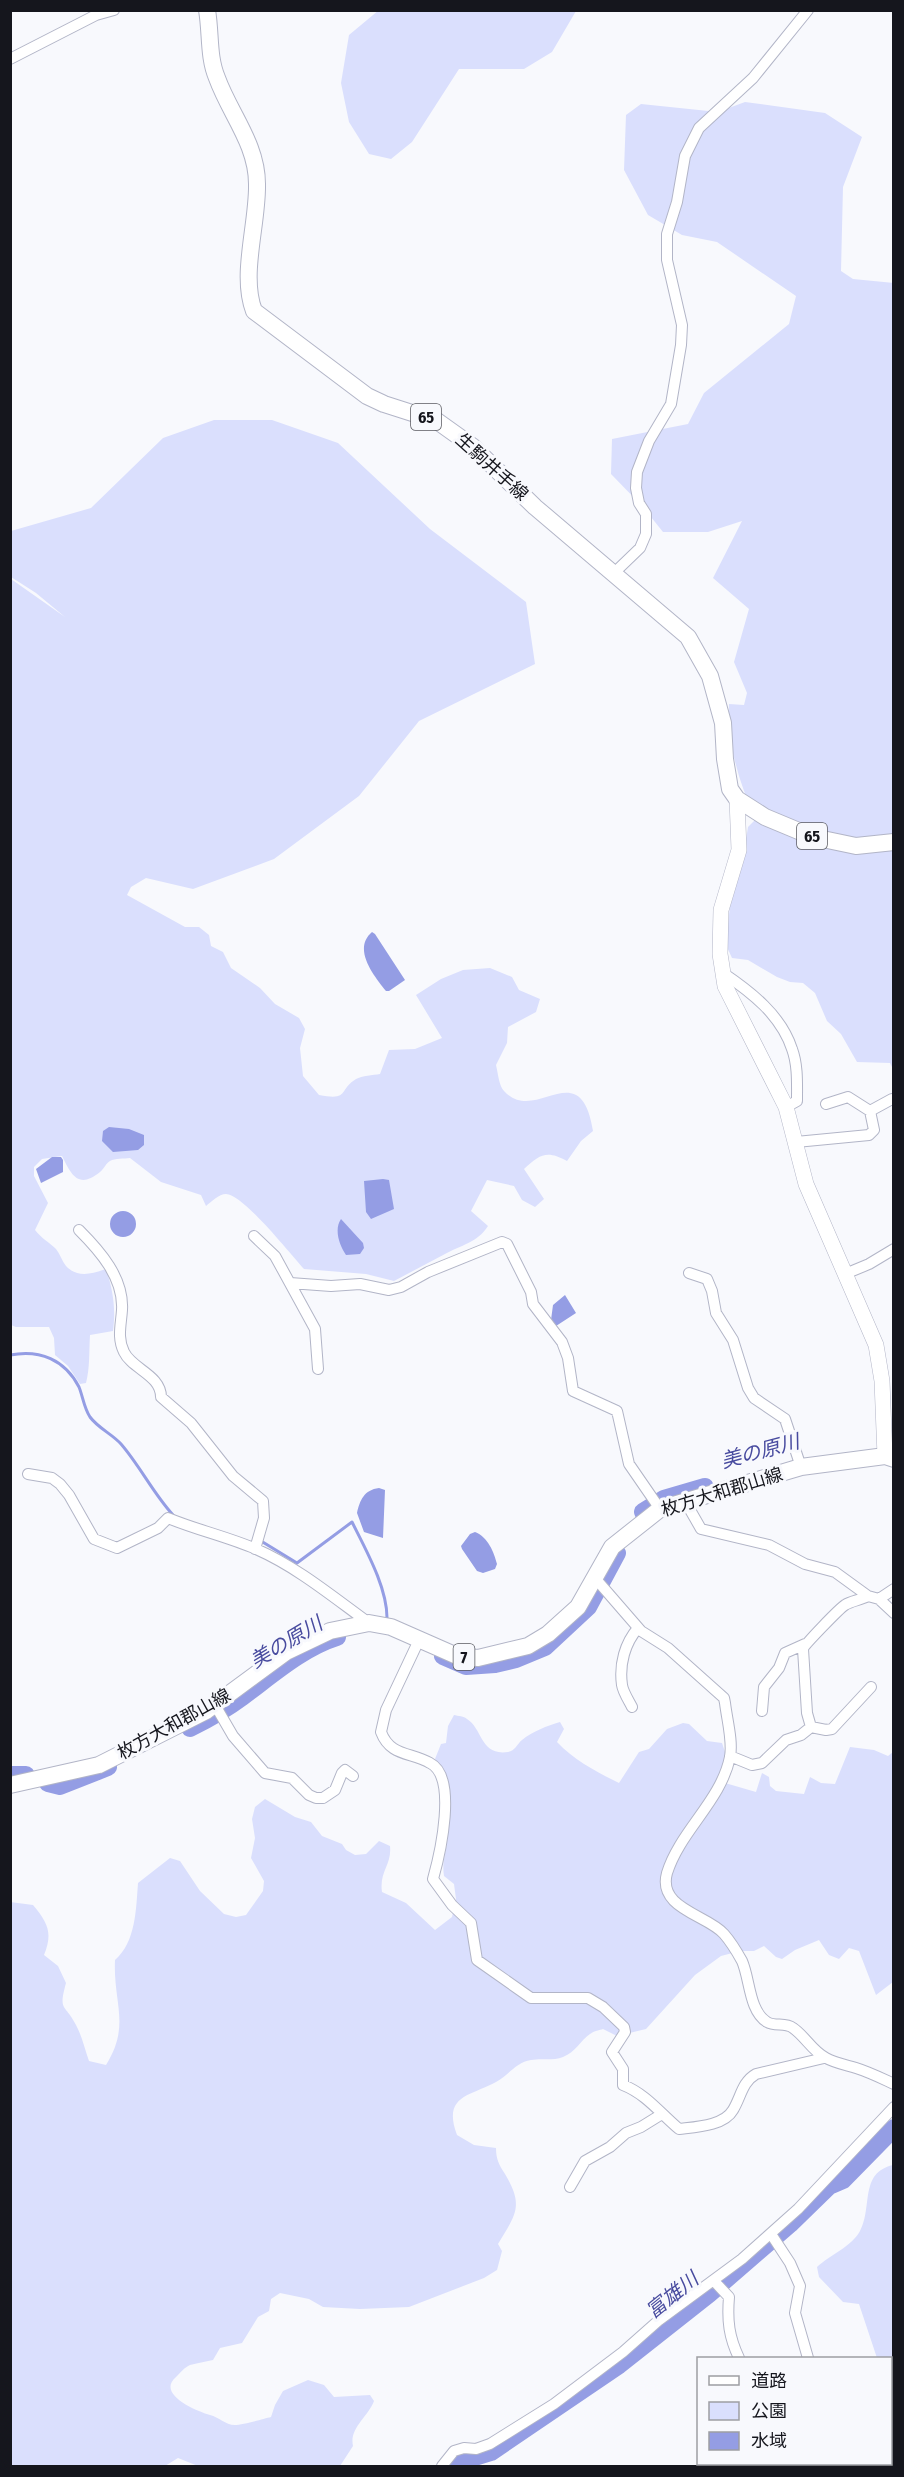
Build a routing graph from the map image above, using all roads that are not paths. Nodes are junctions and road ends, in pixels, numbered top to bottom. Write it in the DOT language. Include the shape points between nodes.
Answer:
graph roads {
  1 [pos="114,10"];
  2 [pos="207,10"];
  3 [pos="808,10"];
  4 [pos="10,59"];
  5 [pos="613,574"];
  6 [pos="737,800"];
  7 [pos="894,842"];
  8 [pos="723,973"];
  9 [pos="892,1100"];
  10 [pos="826,1104"];
  11 [pos="786,1107"];
  12 [pos="870,1111"];
  13 [pos="796,1142"];
  14 [pos="79,1230"];
  15 [pos="254,1236"];
  16 [pos="894,1249"];
  17 [pos="689,1273"];
  18 [pos="845,1274"];
  19 [pos="290,1283"];
  20 [pos="318,1369"];
  21 [pos="888,1453"];
  22 [pos="801,1467"];
  23 [pos="28,1474"];
  24 [pos="685,1501"];
  25 [pos="660,1509"];
  26 [pos="255,1549"];
  27 [pos="596,1578"];
  28 [pos="894,1589"];
  29 [pos="867,1596"];
  30 [pos="879,1599"];
  31 [pos="894,1613"];
  32 [pos="369,1623"];
  33 [pos="639,1628"];
  34 [pos="419,1640"];
  35 [pos="805,1644"];
  36 [pos="871,1687"];
  37 [pos="215,1705"];
  38 [pos="632,1707"];
  39 [pos="762,1711"];
  40 [pos="811,1727"];
  41 [pos="730,1756"];
  42 [pos="353,1776"];
  43 [pos="10,1785"];
  44 [pos="824,2058"];
  45 [pos="894,2084"];
  46 [pos="894,2107"];
  47 [pos="662,2114"];
  48 [pos="570,2187"];
  49 [pos="771,2234"];
  50 [pos="718,2285"];
  51 [pos="739,2357"];
  52 [pos="808,2357"];
  53 [pos="442,2466"];
  1 -- 4 [label="street" via="96,15"];
  2 -- 5 [label="main road, 生駒井手線 / 65" via="216,78 256,162 249,292 255,311 367,396 437,421 472,447"];
  3 -- 5 [label="street" via="753,78 699,128 685,156 667,234 667,260 682,325 671,404 649,441 638,472 636,488 646,514 646,534 640,548"];
  5 -- 6 [label="main road, 生駒井手線 / 65" via="688,637 710,676 723,723 730,789"];
  6 -- 7 [label="main road, 65" via="765,817 813,837 856,846"];
  6 -- 8 [label="street" via="739,850 721,909"];
  8 -- 11 [label="street" via="731,1001"];
  8 -- 11 [label="street" via="772,1012 793,1049 797,1101"];
  9 -- 12 [label="street"];
  10 -- 12 [label="street" via="848,1097"];
  11 -- 13 [label="street"];
  12 -- 13 [label="street" via="874,1130 869,1135"];
  13 -- 18 [label="street" via="806,1184"];
  14 -- 26 [label="street" via="111,1268 122,1307 120,1342 130,1362 154,1380 161,1397 191,1423 233,1476 264,1501 264,1518"];
  15 -- 19 [label="street" via="275,1256"];
  16 -- 18 [label="street"];
  17 -- 22 [label="street" via="707,1279 716,1312 733,1340 753,1398 785,1419"];
  18 -- 21 [label="street" via="876,1344"];
  19 -- 20 [label="street" via="315,1329"];
  19 -- 25 [label="street" via="360,1284 389,1290 502,1242 507,1244 533,1304 562,1342 573,1391 617,1411 629,1464"];
  21 -- 22 [label="main road, 枚方大和郡山線 / 7"];
  22 -- 24 [label="main road, 枚方大和郡山線 / 7"];
  23 -- 26 [label="street" via="52,1478 60,1484 94,1539 117,1548 158,1528 168,1518"];
  24 -- 25 [label="main road, 枚方大和郡山線 / 7"];
  24 -- 29 [label="street" via="701,1529 769,1545 805,1564 835,1572"];
  25 -- 27 [label="main road, 枚方大和郡山線 / 7" via="612,1548"];
  26 -- 32 [label="street"];
  27 -- 33 [label="street"];
  27 -- 34 [label="main road, 枚方大和郡山線 / 7" via="578,1607 528,1646 478,1658 457,1656"];
  28 -- 30 [label="street"];
  29 -- 30 [label="street"];
  29 -- 35 [label="street" via="843,1606"];
  30 -- 31 [label="street"];
  32 -- 34 [label="main road, 枚方大和郡山線 / 7" via="391,1627"];
  32 -- 37 [label="main road, 枚方大和郡山線 / 7" via="310,1639 286,1652"];
  33 -- 38 [label="street" via="624,1648 622,1686"];
  33 -- 41 [label="street" via="669,1648 723,1698"];
  34 -- 47 [label="street" via="386,1710 381,1732 388,1747 431,1763 439,1770 444,1830 433,1879 471,1923 477,1960 531,1998 583,1997 603,2007 624,2027 625,2032 612,2052 624,2069 623,2085"];
  35 -- 39 [label="street" via="785,1653 764,1687"];
  35 -- 40 [label="street"];
  36 -- 40 [label="street" via="832,1729"];
  37 -- 42 [label="street" via="233,1736 265,1773 292,1778 309,1796 323,1798 335,1790 345,1770"];
  37 -- 43 [label="main road, 枚方大和郡山線 / 7" via="99,1765"];
  40 -- 41 [label="street" via="786,1740 762,1763 752,1765"];
  41 -- 44 [label="street" via="718,1788 673,1859 666,1875 668,1888 683,1910 719,1929 727,1938 741,1961 752,2002 765,2021 791,2026"];
  44 -- 45 [label="street"];
  44 -- 47 [label="street" via="749,2078 733,2112 725,2119 679,2129"];
  46 -- 49 [label="street"];
  47 -- 48 [label="street" via="585,2161"];
  49 -- 50 [label="street"];
  49 -- 52 [label="street" via="800,2286 795,2313"];
  50 -- 51 [label="street" via="729,2297 727,2323"];
  50 -- 53 [label="street" via="658,2321 554,2404 490,2444 454,2451"];
}
